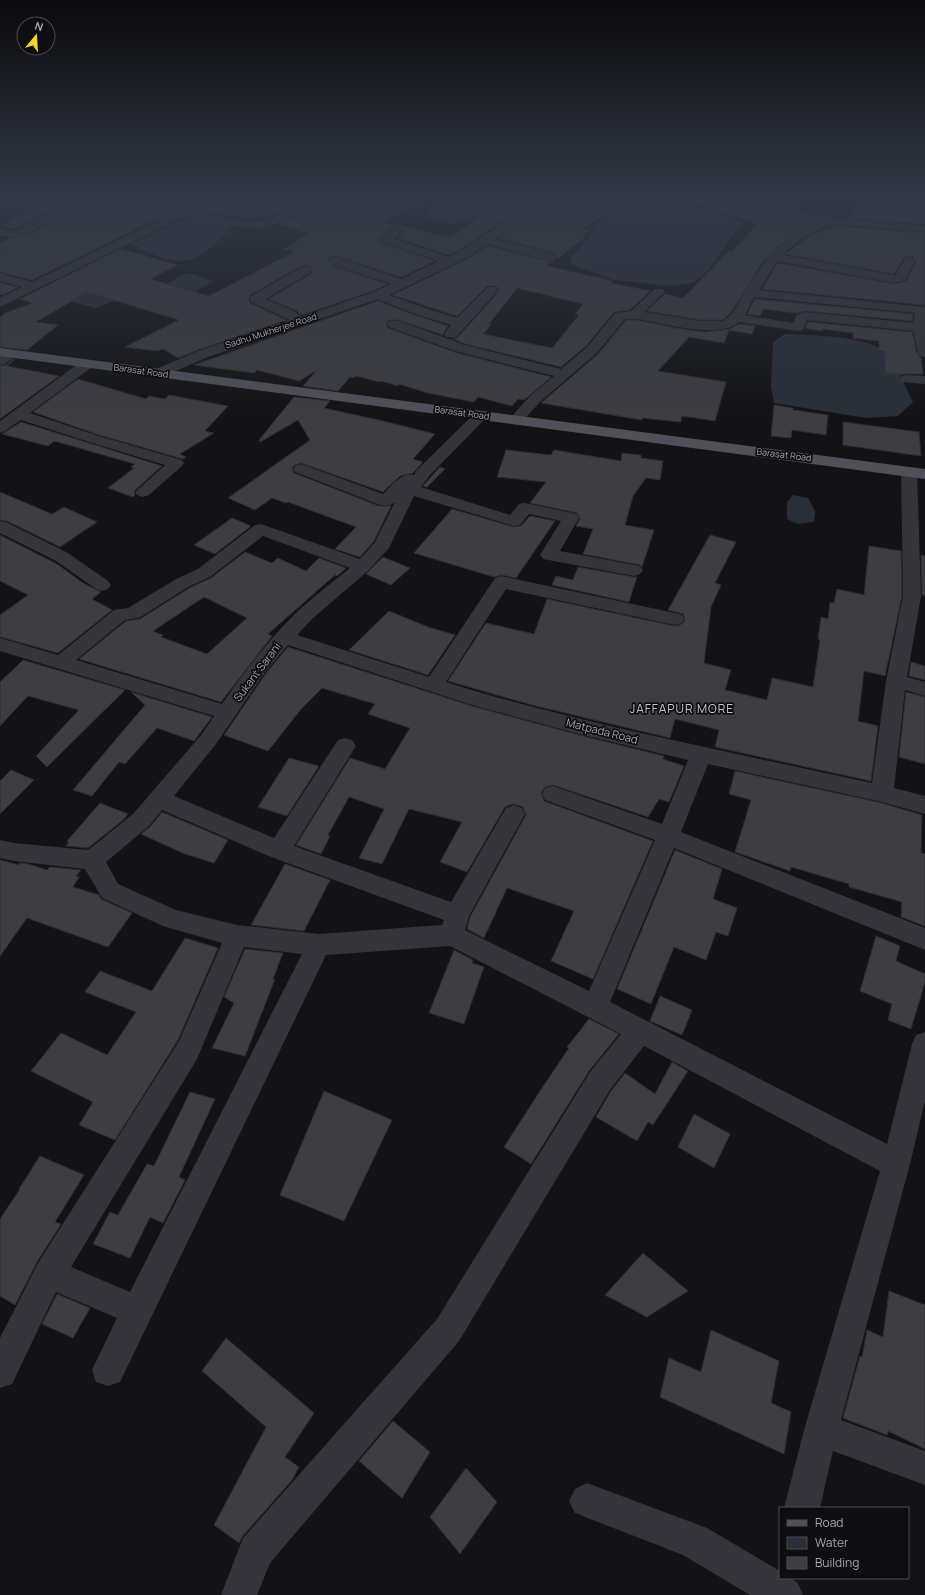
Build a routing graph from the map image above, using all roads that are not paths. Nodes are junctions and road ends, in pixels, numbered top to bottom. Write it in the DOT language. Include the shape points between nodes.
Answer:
graph roads {
  1 [pos="66,270"];
  2 [pos="306,270"];
  3 [pos="363,270"];
  4 [pos="428,270"];
  5 [pos="765,270"];
  6 [pos="847,270"];
  7 [pos="904,270"];
  8 [pos="0,277"];
  9 [pos="403,284"];
  10 [pos="34,286"];
  11 [pos="492,290"];
  12 [pos="658,292"];
  13 [pos="750,294"];
  14 [pos="378,295"];
  15 [pos="0,303"];
  16 [pos="924,306"];
  17 [pos="634,315"];
  18 [pos="735,317"];
  19 [pos="300,322"];
  20 [pos="459,323"];
  21 [pos="394,324"];
  22 [pos="919,328"];
  23 [pos="444,342"];
  24 [pos="925,353"];
  25 [pos="4,356"];
  26 [pos="88,364"];
  27 [pos="159,373"];
  28 [pos="564,374"];
  29 [pos="907,379"];
  30 [pos="925,380"];
  31 [pos="19,414"];
  32 [pos="480,416"];
  33 [pos="516,420"];
  34 [pos="0,428"];
  35 [pos="301,469"];
  36 [pos="917,473"];
  37 [pos="413,485"];
  38 [pos="144,492"];
  39 [pos="0,526"];
  40 [pos="363,566"];
  41 [pos="634,570"];
  42 [pos="102,585"];
  43 [pos="675,619"];
  44 [pos="284,637"];
  45 [pos="0,644"];
  46 [pos="60,663"];
  47 [pos="896,681"];
  48 [pos="433,686"];
  49 [pos="925,689"];
  50 [pos="227,713"];
  51 [pos="346,746"];
  52 [pos="701,755"];
  53 [pos="553,794"];
  54 [pos="882,794"];
  55 [pos="158,799"];
  56 [pos="925,805"];
  57 [pos="514,814"];
  58 [pos="668,836"];
  59 [pos="0,849"];
  60 [pos="279,850"];
  61 [pos="92,860"];
  62 [pos="455,925"];
  63 [pos="237,936"];
  64 [pos="925,939"];
  65 [pos="319,945"];
  66 [pos="595,1007"];
  67 [pos="640,1030"];
  68 [pos="925,1044"];
  69 [pos="896,1164"];
  70 [pos="49,1274"];
  71 [pos="138,1311"];
  72 [pos="8,1338"];
  73 [pos="108,1370"];
  74 [pos="0,1372"];
  75 [pos="821,1430"];
  76 [pos="925,1468"];
  77 [pos="587,1501"];
  78 [pos="802,1507"];
  79 [pos="790,1579"];
  80 [pos="238,1595"];
  81 [pos="785,1595"];
  82 [pos="794,1595"];
  1 -- 10 [label="street"];
  2 -- 19 [label="street" via="256,299"];
  3 -- 9 [label="street"];
  4 -- 9 [label="street, Sadhu Mukherjee Road"];
  5 -- 13 [label="street"];
  6 -- 7 [label="street" via="894,279 901,277"];
  8 -- 10 [label="street"];
  9 -- 14 [label="street, Sadhu Mukherjee Road"];
  10 -- 15 [label="street"];
  11 -- 20 [label="street" via="482,303"];
  12 -- 17 [label="street"];
  13 -- 16 [label="street"];
  13 -- 18 [label="street"];
  14 -- 19 [label="street, Sadhu Mukherjee Road"];
  14 -- 20 [label="street"];
  16 -- 22 [label="street"];
  17 -- 18 [label="street" via="710,327 729,323"];
  17 -- 28 [label="street" via="620,316 592,350"];
  18 -- 22 [label="street" via="793,328 798,327 802,317 810,316"];
  19 -- 27 [label="street, Sadhu Mukherjee Road" via="203,354"];
  20 -- 23 [label="street"];
  21 -- 23 [label="street"];
  22 -- 24 [label="street"];
  23 -- 28 [label="street"];
  25 -- 26 [label="main road, Barasat Road"];
  26 -- 27 [label="main road, Barasat Road"];
  26 -- 31 [label="street"];
  27 -- 32 [label="main road, Barasat Road"];
  28 -- 33 [label="street" via="536,398"];
  29 -- 30 [label="street"];
  31 -- 34 [label="street"];
  31 -- 38 [label="street" via="176,463"];
  32 -- 33 [label="main road, Barasat Road"];
  32 -- 37 [label="street, Sukant Sarani"];
  33 -- 36 [label="main road, Barasat Road"];
  35 -- 37 [label="street" via="386,501 408,479"];
  36 -- 47 [label="street" via="912,596"];
  37 -- 40 [label="street, Sukant Sarani" via="383,544"];
  37 -- 41 [label="street" via="514,521 525,508 571,518 548,554"];
  39 -- 42 [label="street" via="62,557"];
  40 -- 44 [label="street, Sukant Sarani" via="305,615"];
  40 -- 46 [label="street" via="261,529 204,573 184,582 132,614 121,614"];
  43 -- 48 [label="street" via="501,582"];
  44 -- 48 [label="street, Matpada Road"];
  44 -- 50 [label="street, Sukant Sarani" via="259,666"];
  45 -- 46 [label="street"];
  46 -- 50 [label="street"];
  47 -- 49 [label="street"];
  47 -- 54 [label="street"];
  48 -- 52 [label="street, Matpada Road"];
  50 -- 55 [label="street, Sukant Sarani" via="209,739"];
  51 -- 60 [label="street"];
  52 -- 54 [label="street, Matpada Road"];
  52 -- 58 [label="street"];
  53 -- 58 [label="street"];
  54 -- 56 [label="street, Matpada Road"];
  55 -- 60 [label="street"];
  55 -- 61 [label="street, Sukant Sarani" via="141,820"];
  57 -- 62 [label="street"];
  58 -- 64 [label="street"];
  58 -- 66 [label="street"];
  59 -- 61 [label="street"];
  60 -- 62 [label="street"];
  61 -- 63 [label="street" via="110,891 172,919"];
  62 -- 65 [label="street"];
  62 -- 66 [label="street"];
  63 -- 65 [label="street"];
  63 -- 70 [label="street" via="188,1050"];
  65 -- 71 [label="street"];
  66 -- 67 [label="street"];
  67 -- 69 [label="street"];
  67 -- 80 [label="street" via="600,1081 448,1330 256,1551"];
  68 -- 69 [label="street"];
  69 -- 75 [label="street"];
  70 -- 71 [label="street"];
  70 -- 72 [label="street"];
  71 -- 73 [label="street"];
  72 -- 74 [label="street"];
  75 -- 76 [label="street"];
  75 -- 78 [label="street"];
  77 -- 81 [label="street" via="694,1541"];
  79 -- 82 [label="street"];
}
